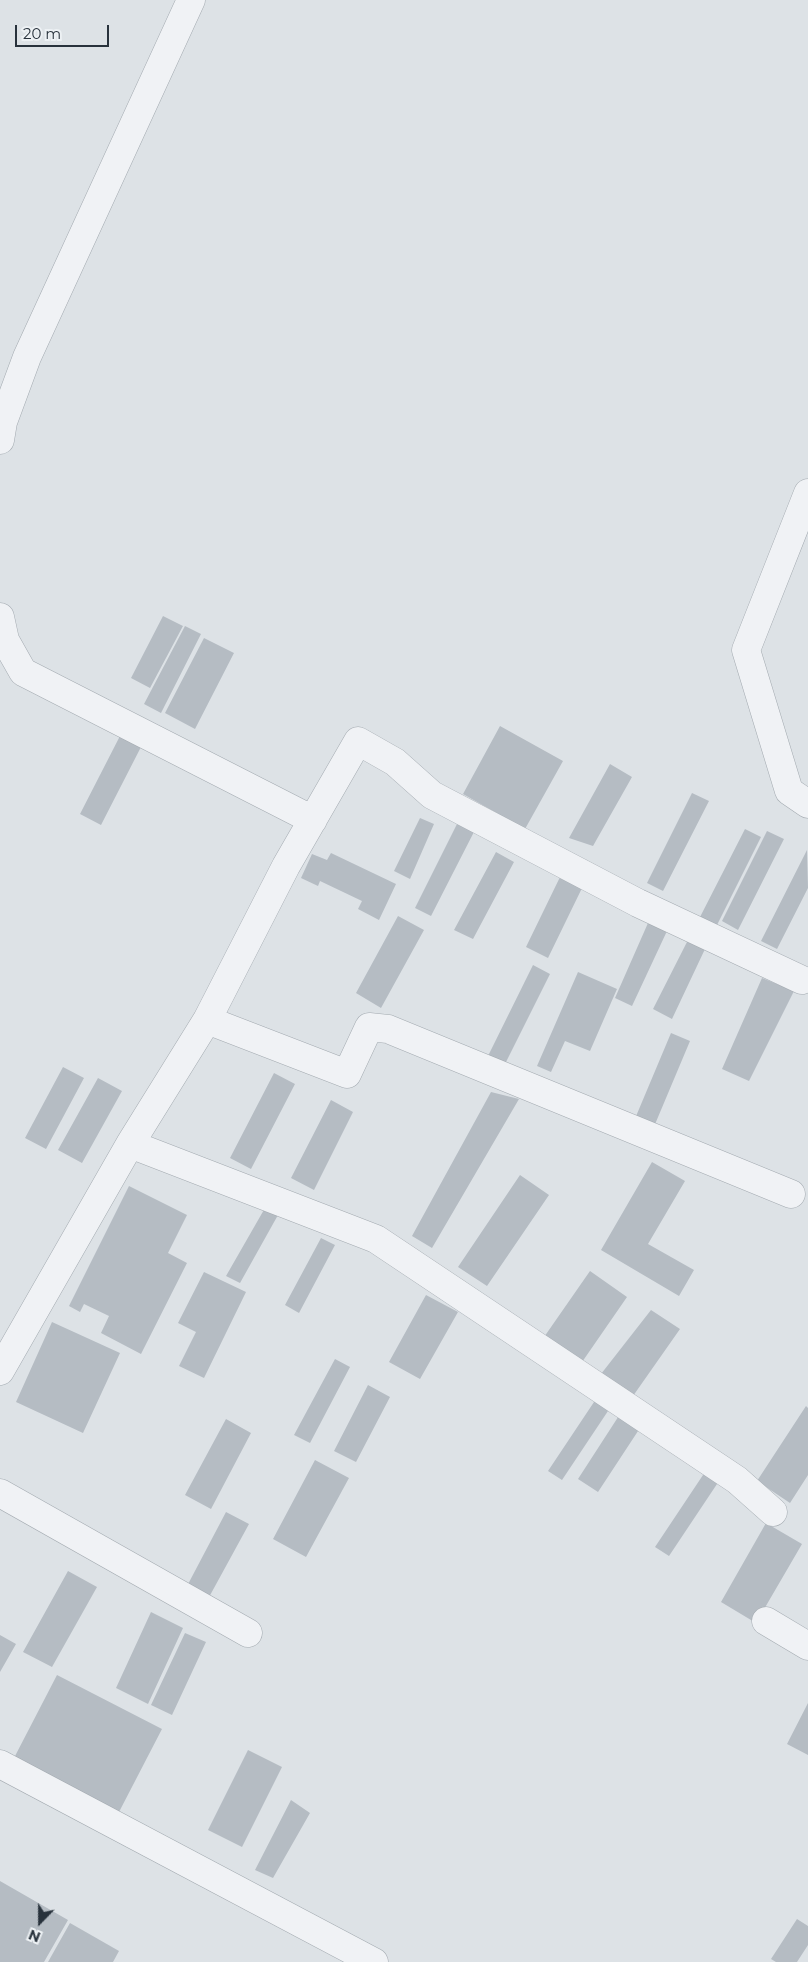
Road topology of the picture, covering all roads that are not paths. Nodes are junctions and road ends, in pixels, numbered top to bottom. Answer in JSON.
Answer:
{"nodes":[{"id":1,"x":191,"y":0,"type":"edge"},
{"id":2,"x":0,"y":440,"type":"edge"},
{"id":3,"x":808,"y":493,"type":"edge"},
{"id":4,"x":0,"y":617,"type":"edge"},
{"id":5,"x":808,"y":804,"type":"edge"},
{"id":6,"x":313,"y":820,"type":"junction"},
{"id":7,"x":802,"y":980,"type":"dead end"},
{"id":8,"x":207,"y":1020,"type":"junction"},
{"id":9,"x":130,"y":1144,"type":"junction"},
{"id":10,"x":791,"y":1194,"type":"dead end"},
{"id":11,"x":0,"y":1371,"type":"edge"},
{"id":12,"x":0,"y":1493,"type":"edge"},
{"id":13,"x":773,"y":1512,"type":"dead end"},
{"id":14,"x":766,"y":1621,"type":"dead end"},
{"id":15,"x":248,"y":1633,"type":"dead end"},
{"id":16,"x":808,"y":1646,"type":"edge"},
{"id":17,"x":0,"y":1764,"type":"edge"},
{"id":18,"x":374,"y":1962,"type":"edge"}],
"edges":[{"from":1,"to":2,"type":"street"},
{"from":3,"to":5,"type":"street"},
{"from":4,"to":6,"type":"street"},
{"from":6,"to":7,"type":"street"},
{"from":6,"to":8,"type":"street"},
{"from":8,"to":9,"type":"street"},
{"from":8,"to":10,"type":"street"},
{"from":9,"to":11,"type":"street"},
{"from":9,"to":13,"type":"street"},
{"from":12,"to":15,"type":"street"},
{"from":14,"to":16,"type":"street"},
{"from":17,"to":18,"type":"street"}]}
